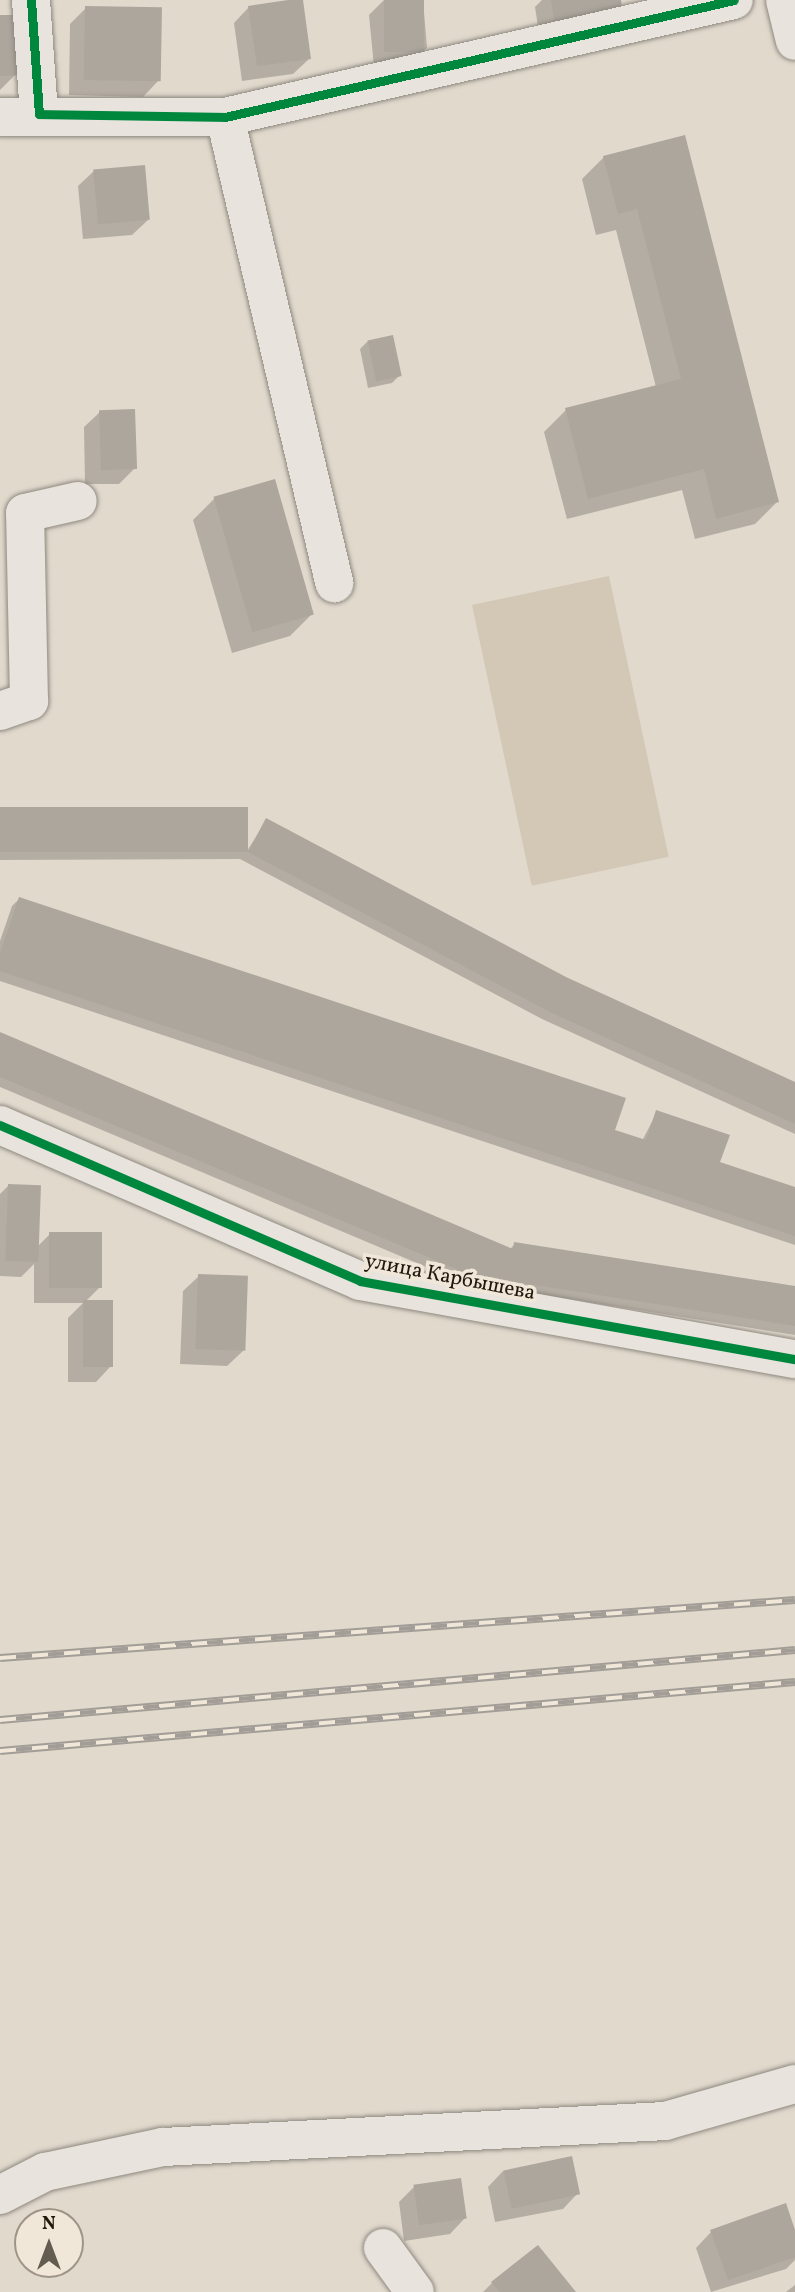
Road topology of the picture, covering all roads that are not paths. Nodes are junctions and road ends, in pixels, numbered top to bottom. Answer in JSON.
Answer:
{"nodes":[{"id":1,"x":31,"y":0,"type":"edge"},
{"id":2,"x":734,"y":0,"type":"edge"},
{"id":3,"x":785,"y":0,"type":"edge"},
{"id":4,"x":795,"y":41,"type":"edge"},
{"id":5,"x":39,"y":114,"type":"junction"},
{"id":6,"x":0,"y":117,"type":"edge"},
{"id":7,"x":225,"y":117,"type":"junction"},
{"id":8,"x":78,"y":501,"type":"dead end"},
{"id":9,"x":334,"y":583,"type":"dead end"},
{"id":10,"x":0,"y":711,"type":"edge"},
{"id":11,"x":0,"y":1125,"type":"edge"},
{"id":12,"x":795,"y":1359,"type":"edge"},
{"id":13,"x":795,"y":2084,"type":"edge"},
{"id":14,"x":0,"y":2195,"type":"edge"},
{"id":15,"x":383,"y":2248,"type":"dead end"},
{"id":16,"x":415,"y":2292,"type":"edge"}],
"edges":[{"from":1,"to":5,"type":"street"},
{"from":2,"to":7,"type":"street"},
{"from":3,"to":4,"type":"street"},
{"from":5,"to":6,"type":"street"},
{"from":5,"to":7,"type":"street"},
{"from":7,"to":9,"type":"street"},
{"from":8,"to":10,"type":"street"},
{"from":11,"to":12,"type":"street","name":"улица Карбышева"},
{"from":13,"to":14,"type":"street"},
{"from":15,"to":16,"type":"street"}]}
